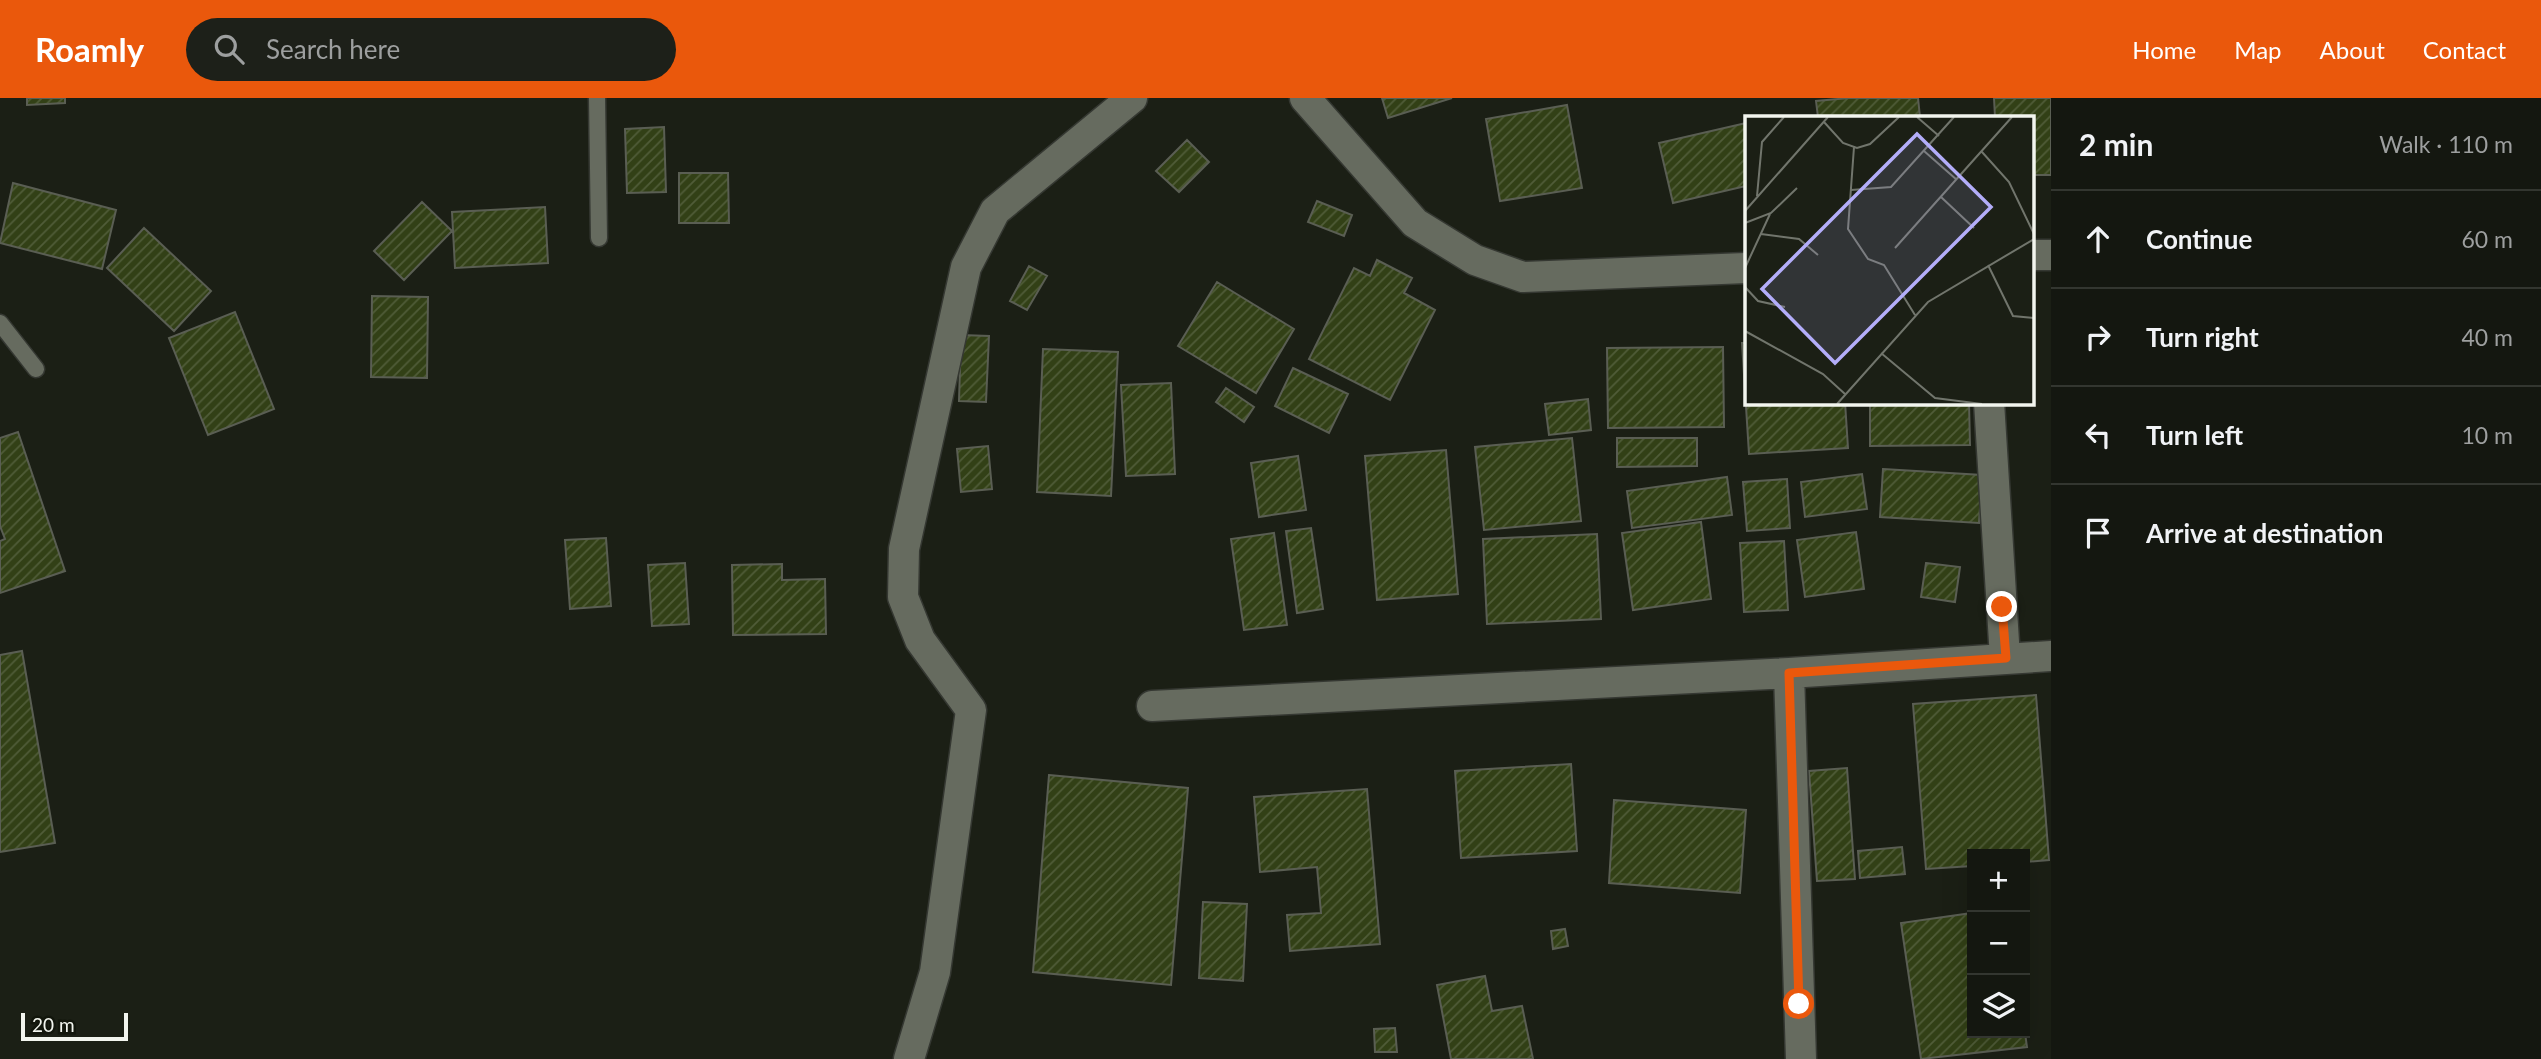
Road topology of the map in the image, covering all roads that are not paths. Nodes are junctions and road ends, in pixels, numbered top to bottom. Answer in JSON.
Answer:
{"nodes":[{"id":1,"x":597,"y":98,"type":"edge"},
{"id":2,"x":1132,"y":98,"type":"edge"},
{"id":3,"x":1305,"y":98,"type":"edge"},
{"id":4,"x":599,"y":238,"type":"dead end"},
{"id":5,"x":1745,"y":268,"type":"edge"},
{"id":6,"x":0,"y":323,"type":"edge"},
{"id":7,"x":36,"y":369,"type":"dead end"},
{"id":8,"x":1990,"y":404,"type":"edge"},
{"id":9,"x":2051,"y":656,"type":"edge"},
{"id":10,"x":2006,"y":658,"type":"junction"},
{"id":11,"x":1789,"y":673,"type":"junction"},
{"id":12,"x":1152,"y":706,"type":"dead end"},
{"id":13,"x":909,"y":1059,"type":"edge"},
{"id":14,"x":1801,"y":1059,"type":"edge"}],
"edges":[{"from":1,"to":4,"type":"lane"},
{"from":2,"to":13,"type":"street"},
{"from":3,"to":5,"type":"street"},
{"from":6,"to":7,"type":"lane"},
{"from":8,"to":10,"type":"street"},
{"from":9,"to":10,"type":"street"},
{"from":10,"to":11,"type":"street"},
{"from":11,"to":12,"type":"street"},
{"from":11,"to":14,"type":"street"}]}
